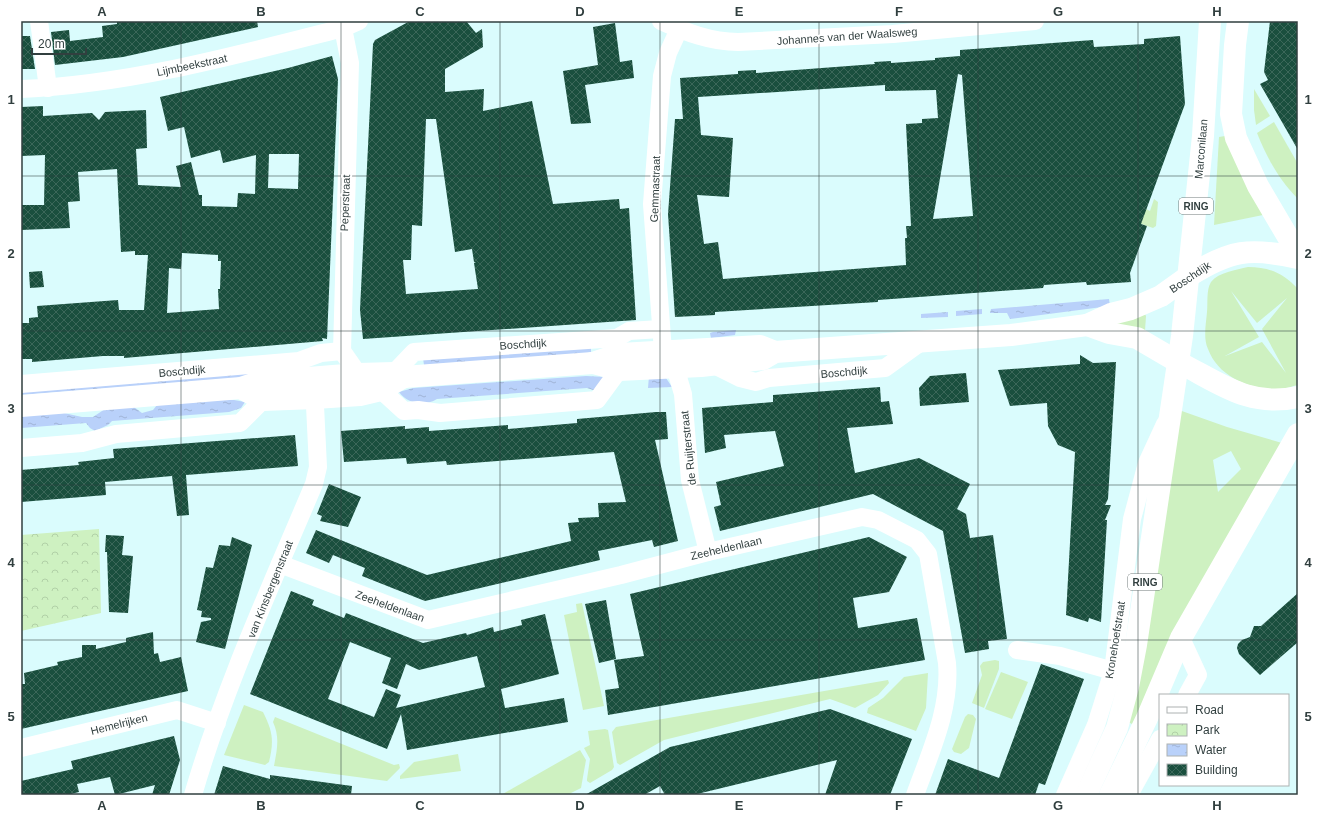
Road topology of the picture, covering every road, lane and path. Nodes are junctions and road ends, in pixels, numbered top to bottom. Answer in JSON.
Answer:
{"nodes":[{"id":1,"x":39,"y":21,"type":"edge"},
{"id":2,"x":661,"y":21,"type":"edge"},
{"id":3,"x":1036,"y":21,"type":"edge"},
{"id":4,"x":1210,"y":21,"type":"edge"},
{"id":5,"x":1238,"y":21,"type":"edge"},
{"id":6,"x":351,"y":25,"type":"edge"},
{"id":7,"x":893,"y":27,"type":"edge"},
{"id":8,"x":679,"y":29,"type":"junction"},
{"id":9,"x":48,"y":88,"type":"junction"},
{"id":10,"x":21,"y":89,"type":"edge"},
{"id":11,"x":1298,"y":254,"type":"edge"},
{"id":12,"x":1298,"y":258,"type":"edge"},
{"id":13,"x":1188,"y":276,"type":"junction"},
{"id":14,"x":1087,"y":324,"type":"junction"},
{"id":15,"x":660,"y":329,"type":"junction"},
{"id":16,"x":921,"y":342,"type":"junction"},
{"id":17,"x":342,"y":351,"type":"junction"},
{"id":18,"x":775,"y":352,"type":"junction"},
{"id":19,"x":669,"y":359,"type":"junction"},
{"id":20,"x":1178,"y":362,"type":"junction"},
{"id":21,"x":593,"y":363,"type":"junction"},
{"id":22,"x":714,"y":365,"type":"junction"},
{"id":23,"x":619,"y":370,"type":"junction"},
{"id":24,"x":358,"y":374,"type":"junction"},
{"id":25,"x":399,"y":375,"type":"junction"},
{"id":26,"x":21,"y":384,"type":"edge"},
{"id":27,"x":241,"y":388,"type":"junction"},
{"id":28,"x":314,"y":388,"type":"junction"},
{"id":29,"x":381,"y":390,"type":"junction"},
{"id":30,"x":1298,"y":397,"type":"edge"},
{"id":31,"x":263,"y":400,"type":"junction"},
{"id":32,"x":21,"y":406,"type":"edge"},
{"id":33,"x":1170,"y":413,"type":"junction"},
{"id":34,"x":1298,"y":434,"type":"edge"},
{"id":35,"x":21,"y":448,"type":"edge"},
{"id":36,"x":708,"y":552,"type":"junction"},
{"id":37,"x":280,"y":564,"type":"junction"},
{"id":38,"x":1181,"y":638,"type":"junction"},
{"id":39,"x":1017,"y":650,"type":"dead end"},
{"id":40,"x":1113,"y":671,"type":"junction"},
{"id":41,"x":1188,"y":694,"type":"edge"},
{"id":42,"x":217,"y":723,"type":"junction"},
{"id":43,"x":1159,"y":741,"type":"edge"},
{"id":44,"x":21,"y":748,"type":"edge"},
{"id":45,"x":194,"y":795,"type":"edge"},
{"id":46,"x":914,"y":795,"type":"edge"},
{"id":47,"x":1065,"y":795,"type":"edge"},
{"id":48,"x":1086,"y":795,"type":"edge"},
{"id":49,"x":1110,"y":795,"type":"edge"},
{"id":50,"x":1129,"y":795,"type":"edge"}],
"edges":[{"from":1,"to":9,"type":"street"},
{"from":2,"to":8,"type":"street","name":"Johannes van der Waalsweg"},
{"from":3,"to":7,"type":"street","name":"Johannes van der Waalsweg"},
{"from":4,"to":13,"type":"main road","name":"Marconilaan","number":"RING"},
{"from":5,"to":11,"type":"main road"},
{"from":6,"to":9,"type":"street","name":"Lijmbeekstraat"},
{"from":6,"to":17,"type":"street","name":"Peperstraat"},
{"from":7,"to":8,"type":"street","name":"Johannes van der Waalsweg"},
{"from":8,"to":15,"type":"street","name":"Gemmastraat"},
{"from":9,"to":10,"type":"street","name":"Lijmbeekstraat"},
{"from":12,"to":13,"type":"main road","name":"Boschdijk"},
{"from":13,"to":14,"type":"main road","name":"Boschdijk"},
{"from":13,"to":20,"type":"main road","number":"RING"},
{"from":14,"to":16,"type":"main road","name":"Boschdijk"},
{"from":14,"to":20,"type":"main road"},
{"from":15,"to":19,"type":"street","name":"Gemmastraat"},
{"from":15,"to":25,"type":"street","name":"Boschdijk"},
{"from":16,"to":18,"type":"main road","name":"Boschdijk"},
{"from":16,"to":22,"type":"street","name":"Boschdijk"},
{"from":17,"to":24,"type":"street"},
{"from":17,"to":26,"type":"street","name":"Boschdijk"},
{"from":18,"to":19,"type":"main road","name":"Boschdijk"},
{"from":18,"to":22,"type":"main road","name":"Boschdijk"},
{"from":19,"to":21,"type":"main road","name":"Boschdijk"},
{"from":19,"to":22,"type":"main road","name":"Boschdijk"},
{"from":19,"to":23,"type":"main road","name":"Boschdijk"},
{"from":19,"to":36,"type":"street","name":"de Ruijterstraat"},
{"from":20,"to":30,"type":"main road"},
{"from":20,"to":33,"type":"main road","name":"Kronehoefstraat","number":"RING"},
{"from":21,"to":23,"type":"main road","name":"Boschdijk"},
{"from":21,"to":25,"type":"main road","name":"Boschdijk"},
{"from":23,"to":29,"type":"street"},
{"from":24,"to":25,"type":"main road","name":"Boschdijk"},
{"from":24,"to":28,"type":"main road","name":"Boschdijk"},
{"from":25,"to":29,"type":"main road","name":"Boschdijk"},
{"from":27,"to":28,"type":"main road","name":"Boschdijk"},
{"from":27,"to":31,"type":"main road"},
{"from":27,"to":32,"type":"main road","name":"Boschdijk"},
{"from":28,"to":29,"type":"main road","name":"Boschdijk"},
{"from":28,"to":31,"type":"main road","name":"Boschdijk"},
{"from":28,"to":37,"type":"street","name":"van Kinsbergenstraat"},
{"from":31,"to":35,"type":"street"},
{"from":33,"to":40,"type":"street","name":"Kronehoefstraat"},
{"from":33,"to":48,"type":"main road","name":"Kronehoefstraat","number":"RING"},
{"from":34,"to":38,"type":"main road"},
{"from":36,"to":37,"type":"street","name":"Zeeheldenlaan"},
{"from":36,"to":46,"type":"street","name":"Zeeheldenlaan"},
{"from":37,"to":42,"type":"street","name":"van Kinsbergenstraat"},
{"from":38,"to":41,"type":"street"},
{"from":38,"to":49,"type":"main road"},
{"from":39,"to":40,"type":"street"},
{"from":40,"to":47,"type":"street","name":"Kronehoefstraat"},
{"from":42,"to":44,"type":"street","name":"Hemelrijken"},
{"from":42,"to":45,"type":"street","name":"van Kinsbergenstraat"},
{"from":43,"to":50,"type":"street"}]}
